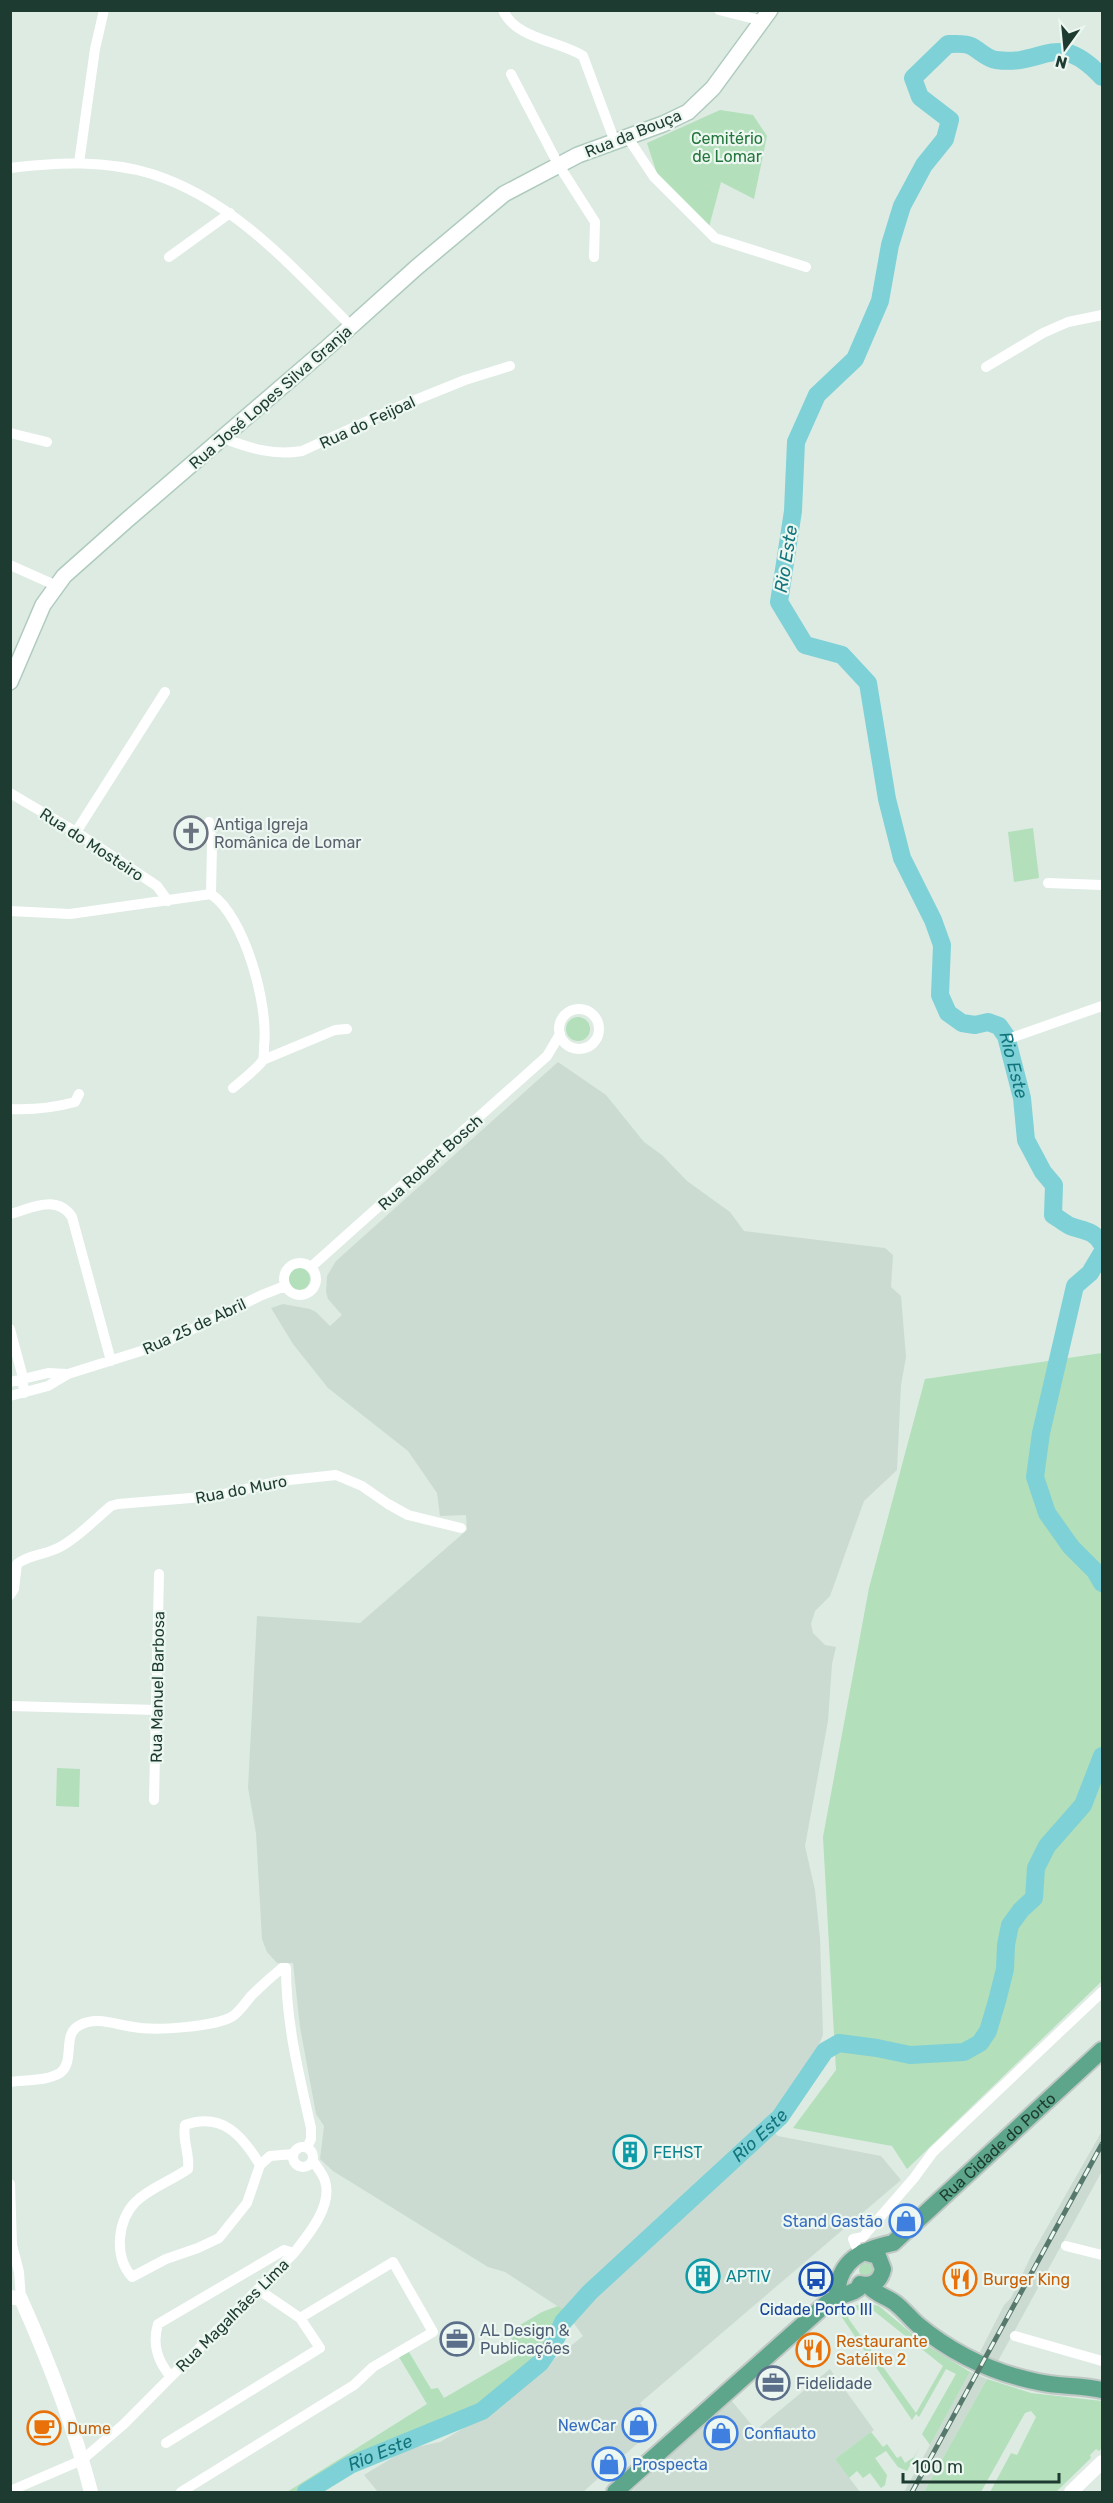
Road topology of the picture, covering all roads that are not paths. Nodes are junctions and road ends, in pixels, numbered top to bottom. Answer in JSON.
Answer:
{"nodes":[{"id":1,"x":104,"y":10,"type":"edge"},
{"id":2,"x":503,"y":10,"type":"edge"},
{"id":3,"x":719,"y":10,"type":"edge"},
{"id":4,"x":767,"y":16,"type":"edge"},
{"id":5,"x":511,"y":74,"type":"dead end"},
{"id":6,"x":622,"y":140,"type":"junction"},
{"id":7,"x":79,"y":163,"type":"junction"},
{"id":8,"x":558,"y":165,"type":"junction"},
{"id":9,"x":10,"y":168,"type":"edge"},
{"id":10,"x":230,"y":213,"type":"junction"},
{"id":11,"x":169,"y":257,"type":"dead end"},
{"id":12,"x":594,"y":257,"type":"dead end"},
{"id":13,"x":806,"y":267,"type":"dead end"},
{"id":14,"x":1102,"y":315,"type":"edge"},
{"id":15,"x":351,"y":326,"type":"junction"},
{"id":16,"x":510,"y":366,"type":"dead end"},
{"id":17,"x":986,"y":367,"type":"dead end"},
{"id":18,"x":10,"y":433,"type":"edge"},
{"id":19,"x":223,"y":438,"type":"junction"},
{"id":20,"x":47,"y":442,"type":"dead end"},
{"id":21,"x":10,"y":565,"type":"edge"},
{"id":22,"x":57,"y":586,"type":"junction"},
{"id":23,"x":14,"y":658,"type":"edge"},
{"id":24,"x":10,"y":682,"type":"edge"},
{"id":25,"x":165,"y":692,"type":"dead end"},
{"id":26,"x":10,"y":793,"type":"edge"},
{"id":27,"x":209,"y":822,"type":"dead end"},
{"id":28,"x":75,"y":832,"type":"junction"},
{"id":29,"x":1048,"y":883,"type":"dead end"},
{"id":30,"x":1102,"y":885,"type":"edge"},
{"id":31,"x":211,"y":894,"type":"junction"},
{"id":32,"x":168,"y":901,"type":"junction"},
{"id":33,"x":10,"y":911,"type":"edge"},
{"id":34,"x":1102,"y":1006,"type":"edge"},
{"id":35,"x":347,"y":1029,"type":"dead end"},
{"id":36,"x":560,"y":1034,"type":"junction"},
{"id":37,"x":1014,"y":1037,"type":"dead end"},
{"id":38,"x":575,"y":1048,"type":"junction"},
{"id":39,"x":547,"y":1056,"type":"junction"},
{"id":40,"x":263,"y":1060,"type":"junction"},
{"id":41,"x":233,"y":1088,"type":"dead end"},
{"id":42,"x":79,"y":1094,"type":"dead end"},
{"id":43,"x":10,"y":1109,"type":"edge"},
{"id":44,"x":10,"y":1214,"type":"edge"},
{"id":45,"x":311,"y":1267,"type":"junction"},
{"id":46,"x":285,"y":1286,"type":"junction"},
{"id":47,"x":10,"y":1329,"type":"edge"},
{"id":48,"x":111,"y":1362,"type":"junction"},
{"id":49,"x":68,"y":1374,"type":"junction"},
{"id":50,"x":23,"y":1379,"type":"junction"},
{"id":51,"x":10,"y":1382,"type":"edge"},
{"id":52,"x":24,"y":1393,"type":"junction"},
{"id":53,"x":10,"y":1396,"type":"edge"},
{"id":54,"x":461,"y":1527,"type":"dead end"},
{"id":55,"x":159,"y":1574,"type":"dead end"},
{"id":56,"x":12,"y":1592,"type":"edge"},
{"id":57,"x":10,"y":1706,"type":"edge"},
{"id":58,"x":157,"y":1710,"type":"junction"},
{"id":59,"x":154,"y":1800,"type":"dead end"},
{"id":60,"x":1102,"y":1992,"type":"edge"},
{"id":61,"x":1102,"y":2050,"type":"edge"},
{"id":62,"x":10,"y":2082,"type":"edge"},
{"id":63,"x":307,"y":2148,"type":"junction"},
{"id":64,"x":294,"y":2154,"type":"junction"},
{"id":65,"x":313,"y":2161,"type":"junction"},
{"id":66,"x":260,"y":2165,"type":"junction"},
{"id":67,"x":10,"y":2184,"type":"edge"},
{"id":68,"x":893,"y":2243,"type":"junction"},
{"id":69,"x":1066,"y":2246,"type":"dead end"},
{"id":70,"x":856,"y":2252,"type":"junction"},
{"id":71,"x":294,"y":2253,"type":"junction"},
{"id":72,"x":1102,"y":2255,"type":"edge"},
{"id":73,"x":883,"y":2269,"type":"junction"},
{"id":74,"x":865,"y":2285,"type":"junction"},
{"id":75,"x":259,"y":2290,"type":"junction"},
{"id":76,"x":837,"y":2295,"type":"junction"},
{"id":77,"x":16,"y":2298,"type":"edge"},
{"id":78,"x":893,"y":2301,"type":"junction"},
{"id":79,"x":300,"y":2318,"type":"junction"},
{"id":80,"x":1015,"y":2336,"type":"dead end"},
{"id":81,"x":1102,"y":2361,"type":"edge"},
{"id":82,"x":170,"y":2376,"type":"junction"},
{"id":83,"x":1102,"y":2390,"type":"edge"},
{"id":84,"x":166,"y":2443,"type":"dead end"},
{"id":85,"x":82,"y":2460,"type":"junction"},
{"id":86,"x":1102,"y":2462,"type":"edge"},
{"id":87,"x":10,"y":2491,"type":"edge"},
{"id":88,"x":91,"y":2493,"type":"edge"},
{"id":89,"x":181,"y":2493,"type":"edge"},
{"id":90,"x":615,"y":2493,"type":"edge"},
{"id":91,"x":1071,"y":2493,"type":"edge"}],
"edges":[{"from":1,"to":7,"type":"street"},
{"from":2,"to":6,"type":"street"},
{"from":3,"to":4,"type":"street"},
{"from":4,"to":6,"type":"main road","name":"Rua da Bouça"},
{"from":5,"to":8,"type":"street"},
{"from":6,"to":8,"type":"main road","name":"Rua da Bouça"},
{"from":6,"to":13,"type":"street"},
{"from":7,"to":9,"type":"street"},
{"from":7,"to":10,"type":"street"},
{"from":8,"to":12,"type":"street"},
{"from":8,"to":15,"type":"main road","name":"Rua José Lopes Silva Granja"},
{"from":10,"to":11,"type":"street"},
{"from":10,"to":15,"type":"street"},
{"from":14,"to":17,"type":"street"},
{"from":15,"to":19,"type":"main road","name":"Rua José Lopes Silva Granja"},
{"from":16,"to":19,"type":"street","name":"Rua do Feijoal"},
{"from":18,"to":20,"type":"street"},
{"from":19,"to":22,"type":"main road","name":"Rua José Lopes Silva Granja"},
{"from":21,"to":22,"type":"street"},
{"from":22,"to":23,"type":"main road","name":"Rua José Lopes Silva Granja"},
{"from":23,"to":24,"type":"main road","name":"Rua José Lopes Silva Granja"},
{"from":25,"to":28,"type":"street"},
{"from":26,"to":28,"type":"street","name":"Rua do Mosteiro"},
{"from":27,"to":31,"type":"street"},
{"from":28,"to":32,"type":"street","name":"Rua do Mosteiro"},
{"from":29,"to":30,"type":"street"},
{"from":31,"to":32,"type":"street"},
{"from":31,"to":40,"type":"street"},
{"from":32,"to":33,"type":"street"},
{"from":34,"to":37,"type":"street"},
{"from":35,"to":40,"type":"street"},
{"from":36,"to":38,"type":"street"},
{"from":36,"to":38,"type":"street","name":"Rua Robert Bosch"},
{"from":36,"to":39,"type":"street","name":"Rua Robert Bosch"},
{"from":38,"to":39,"type":"street","name":"Rua Robert Bosch"},
{"from":39,"to":45,"type":"street","name":"Rua Robert Bosch"},
{"from":40,"to":41,"type":"street"},
{"from":42,"to":43,"type":"street"},
{"from":44,"to":48,"type":"street"},
{"from":45,"to":46,"type":"street"},
{"from":45,"to":46,"type":"street"},
{"from":46,"to":48,"type":"street","name":"Rua 25 de Abril"},
{"from":47,"to":50,"type":"street"},
{"from":48,"to":49,"type":"street","name":"Rua 25 de Abril"},
{"from":49,"to":50,"type":"street","name":"Rua 25 de Abril"},
{"from":49,"to":52,"type":"street","name":"Rua 25 de Abril"},
{"from":50,"to":51,"type":"street","name":"Rua 25 de Abril"},
{"from":50,"to":52,"type":"street"},
{"from":52,"to":53,"type":"street","name":"Rua 25 de Abril"},
{"from":54,"to":56,"type":"street","name":"Rua do Muro"},
{"from":55,"to":58,"type":"street","name":"Rua Manuel Barbosa"},
{"from":57,"to":58,"type":"street"},
{"from":58,"to":59,"type":"street","name":"Rua Manuel Barbosa"},
{"from":60,"to":70,"type":"street"},
{"from":61,"to":68,"type":"main road","name":"Rua Cidade do Porto"},
{"from":62,"to":63,"type":"street"},
{"from":63,"to":64,"type":"street"},
{"from":63,"to":65,"type":"street"},
{"from":64,"to":65,"type":"street"},
{"from":64,"to":66,"type":"street"},
{"from":65,"to":71,"type":"street","name":"Rua Magalhães Lima"},
{"from":66,"to":66,"type":"street"},
{"from":67,"to":77,"type":"street"},
{"from":68,"to":70,"type":"main road","name":"Rua Cidade do Porto"},
{"from":68,"to":73,"type":"main road","name":"Rua Cidade do Porto"},
{"from":69,"to":72,"type":"street"},
{"from":70,"to":73,"type":"main road"},
{"from":70,"to":74,"type":"main road"},
{"from":70,"to":76,"type":"main road","name":"Rua Cidade do Porto"},
{"from":71,"to":75,"type":"street","name":"Rua Magalhães Lima"},
{"from":71,"to":82,"type":"street","name":"Rua Magalhães Lima"},
{"from":73,"to":74,"type":"main road","name":"Rua Cidade do Porto"},
{"from":73,"to":78,"type":"main road"},
{"from":74,"to":76,"type":"main road","name":"Rua Cidade do Porto"},
{"from":74,"to":78,"type":"main road"},
{"from":75,"to":79,"type":"street"},
{"from":75,"to":82,"type":"street","name":"Rua Magalhães Lima"},
{"from":76,"to":90,"type":"main road","name":"Rua Cidade do Porto"},
{"from":77,"to":85,"type":"street"},
{"from":78,"to":83,"type":"main road"},
{"from":79,"to":84,"type":"street"},
{"from":79,"to":89,"type":"street"},
{"from":80,"to":81,"type":"street"},
{"from":82,"to":85,"type":"street","name":"Rua Magalhães Lima"},
{"from":85,"to":87,"type":"street","name":"Rua Magalhães Lima"},
{"from":85,"to":88,"type":"street"},
{"from":86,"to":91,"type":"street"}]}
